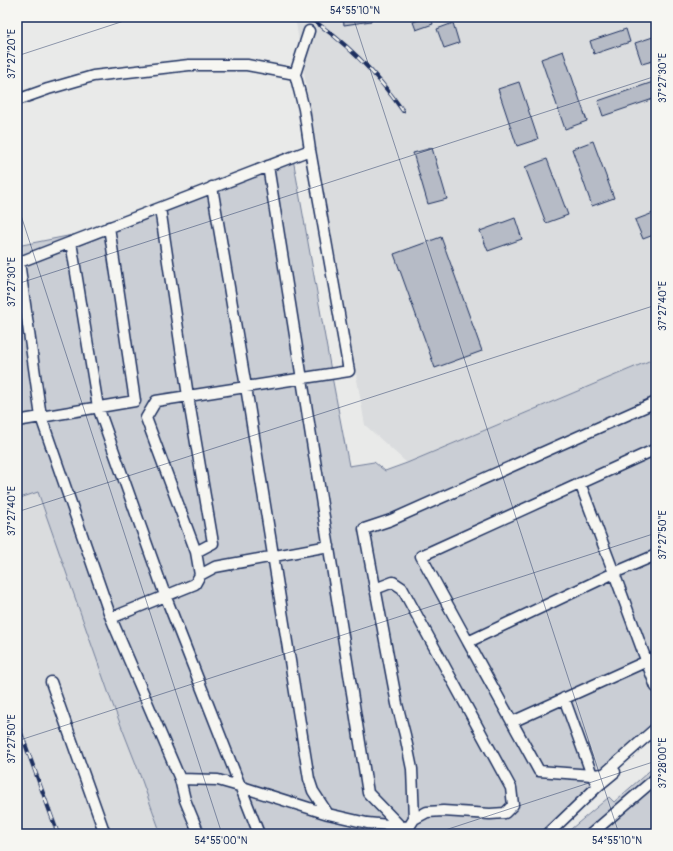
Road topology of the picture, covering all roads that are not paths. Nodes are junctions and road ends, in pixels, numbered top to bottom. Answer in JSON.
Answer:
{"nodes":[{"id":1,"x":308,"y":31,"type":"dead end"},
{"id":2,"x":295,"y":74,"type":"junction"},
{"id":3,"x":17,"y":100,"type":"edge"},
{"id":4,"x":310,"y":150,"type":"junction"},
{"id":5,"x":268,"y":166,"type":"junction"},
{"id":6,"x":212,"y":188,"type":"junction"},
{"id":7,"x":160,"y":208,"type":"junction"},
{"id":8,"x":109,"y":227,"type":"junction"},
{"id":9,"x":71,"y":242,"type":"junction"},
{"id":10,"x":18,"y":263,"type":"edge"},
{"id":11,"x":302,"y":378,"type":"junction"},
{"id":12,"x":246,"y":387,"type":"junction"},
{"id":13,"x":188,"y":396,"type":"junction"},
{"id":14,"x":656,"y":402,"type":"edge"},
{"id":15,"x":98,"y":407,"type":"junction"},
{"id":16,"x":42,"y":417,"type":"junction"},
{"id":17,"x":17,"y":421,"type":"edge"},
{"id":18,"x":656,"y":449,"type":"edge"},
{"id":19,"x":580,"y":484,"type":"junction"},
{"id":20,"x":329,"y":546,"type":"junction"},
{"id":21,"x":196,"y":552,"type":"junction"},
{"id":22,"x":656,"y":555,"type":"edge"},
{"id":23,"x":273,"y":557,"type":"junction"},
{"id":24,"x":614,"y":573,"type":"junction"},
{"id":25,"x":200,"y":575,"type":"junction"},
{"id":26,"x":375,"y":589,"type":"junction"},
{"id":27,"x":165,"y":595,"type":"junction"},
{"id":28,"x":112,"y":618,"type":"junction"},
{"id":29,"x":468,"y":642,"type":"junction"},
{"id":30,"x":656,"y":657,"type":"edge"},
{"id":31,"x":646,"y":661,"type":"junction"},
{"id":32,"x":50,"y":682,"type":"dead end"},
{"id":33,"x":656,"y":687,"type":"edge"},
{"id":34,"x":564,"y":698,"type":"junction"},
{"id":35,"x":512,"y":722,"type":"junction"},
{"id":36,"x":656,"y":728,"type":"edge"},
{"id":37,"x":656,"y":736,"type":"edge"},
{"id":38,"x":592,"y":775,"type":"junction"},
{"id":39,"x":656,"y":778,"type":"edge"},
{"id":40,"x":180,"y":779,"type":"junction"},
{"id":41,"x":239,"y":786,"type":"junction"},
{"id":42,"x":598,"y":786,"type":"junction"},
{"id":43,"x":328,"y":814,"type":"junction"},
{"id":44,"x":409,"y":827,"type":"edge"},
{"id":45,"x":105,"y":834,"type":"edge"},
{"id":46,"x":199,"y":834,"type":"edge"},
{"id":47,"x":258,"y":834,"type":"edge"},
{"id":48,"x":548,"y":834,"type":"edge"},
{"id":49,"x":591,"y":834,"type":"edge"}],
"edges":[{"from":1,"to":2,"type":"street"},
{"from":2,"to":3,"type":"street"},
{"from":2,"to":4,"type":"street"},
{"from":4,"to":5,"type":"street"},
{"from":4,"to":11,"type":"street"},
{"from":5,"to":6,"type":"street"},
{"from":5,"to":11,"type":"street"},
{"from":6,"to":7,"type":"street"},
{"from":6,"to":12,"type":"street"},
{"from":7,"to":8,"type":"street"},
{"from":7,"to":13,"type":"street"},
{"from":8,"to":9,"type":"street"},
{"from":8,"to":15,"type":"street"},
{"from":9,"to":10,"type":"street"},
{"from":9,"to":15,"type":"street"},
{"from":10,"to":16,"type":"street"},
{"from":11,"to":12,"type":"street"},
{"from":11,"to":20,"type":"street"},
{"from":12,"to":13,"type":"street"},
{"from":12,"to":23,"type":"street"},
{"from":13,"to":21,"type":"street"},
{"from":13,"to":21,"type":"street"},
{"from":14,"to":26,"type":"street"},
{"from":15,"to":16,"type":"street"},
{"from":15,"to":27,"type":"street"},
{"from":16,"to":17,"type":"street"},
{"from":16,"to":28,"type":"street"},
{"from":18,"to":19,"type":"street"},
{"from":19,"to":24,"type":"street"},
{"from":19,"to":29,"type":"street"},
{"from":20,"to":23,"type":"street"},
{"from":20,"to":44,"type":"street"},
{"from":21,"to":25,"type":"street"},
{"from":22,"to":24,"type":"street"},
{"from":23,"to":25,"type":"street"},
{"from":23,"to":43,"type":"street"},
{"from":24,"to":29,"type":"street"},
{"from":24,"to":31,"type":"street"},
{"from":25,"to":27,"type":"street"},
{"from":26,"to":44,"type":"street"},
{"from":26,"to":44,"type":"street"},
{"from":27,"to":28,"type":"street"},
{"from":27,"to":41,"type":"street"},
{"from":28,"to":40,"type":"street"},
{"from":29,"to":35,"type":"street"},
{"from":30,"to":31,"type":"street"},
{"from":31,"to":33,"type":"street"},
{"from":31,"to":34,"type":"street"},
{"from":32,"to":45,"type":"street"},
{"from":34,"to":35,"type":"street"},
{"from":34,"to":38,"type":"street"},
{"from":35,"to":38,"type":"street"},
{"from":36,"to":38,"type":"street"},
{"from":37,"to":42,"type":"street"},
{"from":38,"to":42,"type":"street"},
{"from":39,"to":49,"type":"street"},
{"from":40,"to":41,"type":"street"},
{"from":40,"to":46,"type":"street"},
{"from":41,"to":43,"type":"street"},
{"from":41,"to":47,"type":"street"},
{"from":42,"to":48,"type":"street"},
{"from":43,"to":44,"type":"street"}]}
